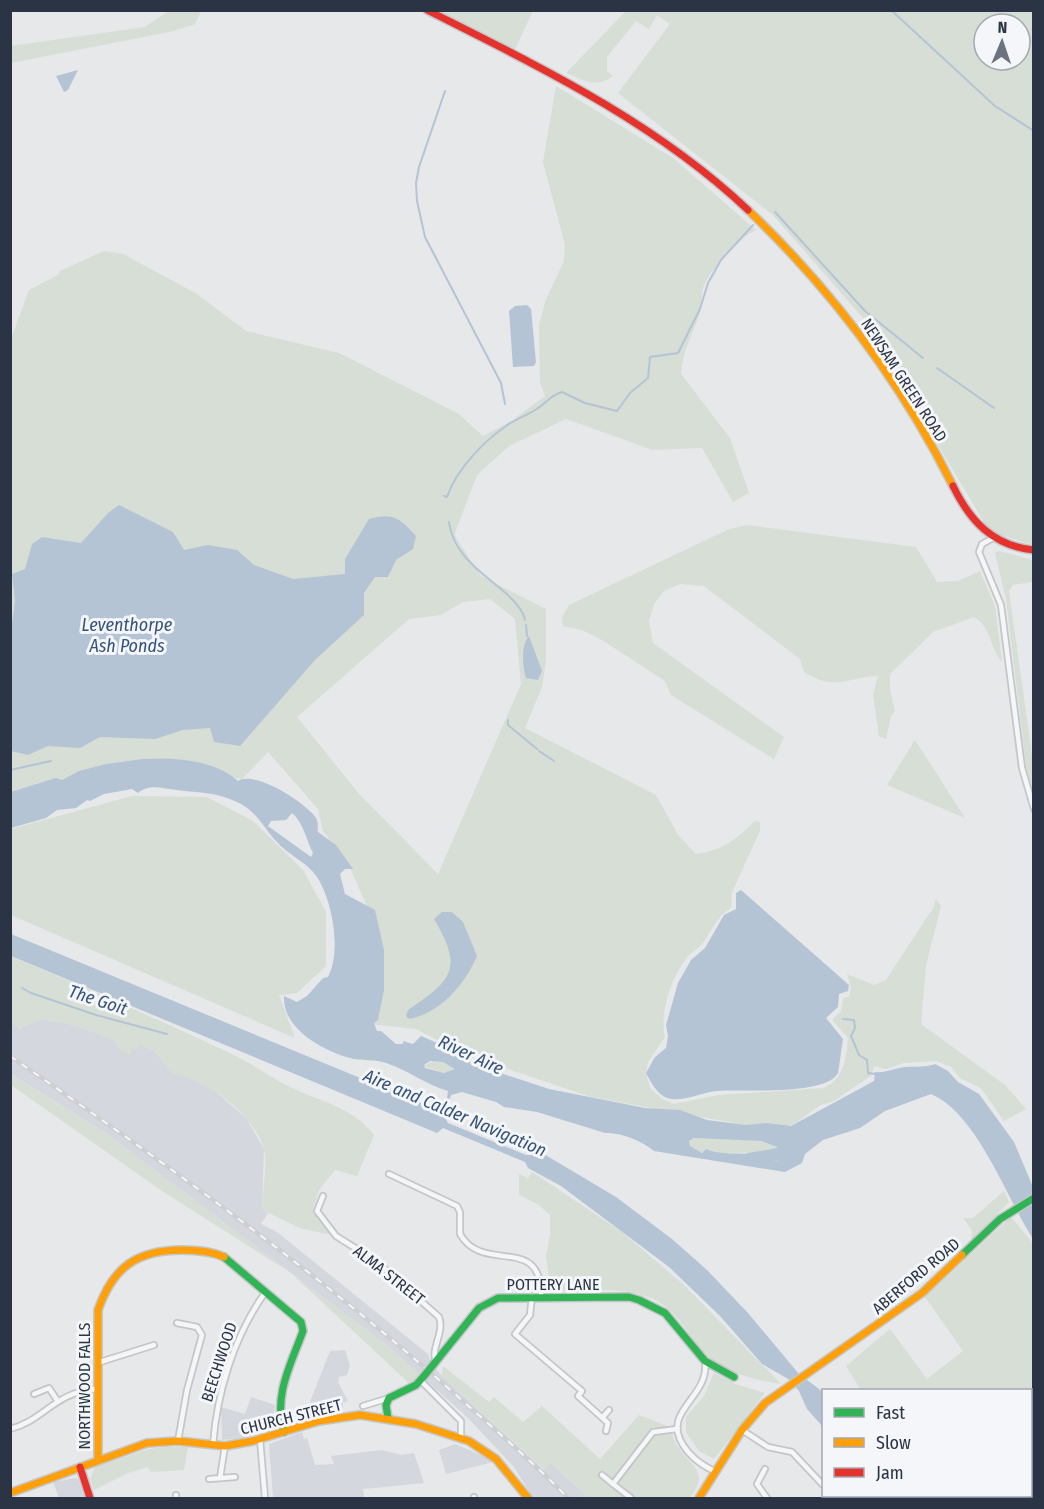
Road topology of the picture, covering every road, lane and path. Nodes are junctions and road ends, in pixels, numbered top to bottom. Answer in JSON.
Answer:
{"nodes":[{"id":1,"x":427,"y":10,"type":"edge"},
{"id":2,"x":993,"y":538,"type":"junction"},
{"id":3,"x":1034,"y":550,"type":"edge"},
{"id":4,"x":1034,"y":809,"type":"edge"},
{"id":5,"x":389,"y":1174,"type":"dead end"},
{"id":6,"x":322,"y":1196,"type":"dead end"},
{"id":7,"x":1034,"y":1198,"type":"edge"},
{"id":8,"x":264,"y":1294,"type":"junction"},
{"id":9,"x":532,"y":1296,"type":"junction"},
{"id":10,"x":541,"y":1296,"type":"junction"},
{"id":11,"x":177,"y":1323,"type":"dead end"},
{"id":12,"x":154,"y":1345,"type":"dead end"},
{"id":13,"x":705,"y":1361,"type":"junction"},
{"id":14,"x":97,"y":1363,"type":"junction"},
{"id":15,"x":435,"y":1363,"type":"junction"},
{"id":16,"x":734,"y":1377,"type":"dead end"},
{"id":17,"x":420,"y":1381,"type":"junction"},
{"id":18,"x":97,"y":1389,"type":"junction"},
{"id":19,"x":34,"y":1394,"type":"dead end"},
{"id":20,"x":389,"y":1398,"type":"junction"},
{"id":21,"x":57,"y":1400,"type":"junction"},
{"id":22,"x":363,"y":1406,"type":"dead end"},
{"id":23,"x":609,"y":1410,"type":"dead end"},
{"id":24,"x":603,"y":1417,"type":"junction"},
{"id":25,"x":388,"y":1418,"type":"junction"},
{"id":26,"x":10,"y":1429,"type":"edge"},
{"id":27,"x":677,"y":1429,"type":"junction"},
{"id":28,"x":742,"y":1430,"type":"junction"},
{"id":29,"x":606,"y":1431,"type":"dead end"},
{"id":30,"x":284,"y":1432,"type":"junction"},
{"id":31,"x":260,"y":1439,"type":"junction"},
{"id":32,"x":460,"y":1439,"type":"junction"},
{"id":33,"x":178,"y":1441,"type":"junction"},
{"id":34,"x":213,"y":1444,"type":"junction"},
{"id":35,"x":225,"y":1446,"type":"junction"},
{"id":36,"x":98,"y":1460,"type":"junction"},
{"id":37,"x":80,"y":1467,"type":"junction"},
{"id":38,"x":765,"y":1468,"type":"dead end"},
{"id":39,"x":716,"y":1472,"type":"junction"},
{"id":40,"x":602,"y":1475,"type":"dead end"},
{"id":41,"x":235,"y":1477,"type":"dead end"},
{"id":42,"x":220,"y":1478,"type":"junction"},
{"id":43,"x":209,"y":1479,"type":"dead end"},
{"id":44,"x":613,"y":1484,"type":"junction"},
{"id":45,"x":822,"y":1484,"type":"edge"},
{"id":46,"x":10,"y":1493,"type":"edge"},
{"id":47,"x":90,"y":1498,"type":"edge"},
{"id":48,"x":265,"y":1498,"type":"edge"},
{"id":49,"x":528,"y":1498,"type":"edge"},
{"id":50,"x":631,"y":1498,"type":"edge"},
{"id":51,"x":699,"y":1498,"type":"edge"},
{"id":52,"x":767,"y":1498,"type":"edge"}],
"edges":[{"from":1,"to":2,"type":"street","name":"NEWSAM GREEN ROAD"},
{"from":2,"to":3,"type":"street"},
{"from":2,"to":4,"type":"street"},
{"from":5,"to":10,"type":"street"},
{"from":6,"to":15,"type":"street","name":"ALMA STREET"},
{"from":7,"to":28,"type":"street","name":"ABERFORD ROAD"},
{"from":8,"to":14,"type":"street","name":"NORTHWOOD FALLS"},
{"from":8,"to":30,"type":"street"},
{"from":8,"to":34,"type":"street","name":"BEECHWOOD"},
{"from":9,"to":10,"type":"street","name":"POTTERY LANE"},
{"from":9,"to":15,"type":"street","name":"POTTERY LANE"},
{"from":9,"to":24,"type":"street"},
{"from":10,"to":13,"type":"street","name":"POTTERY LANE"},
{"from":11,"to":33,"type":"street"},
{"from":12,"to":14,"type":"street"},
{"from":13,"to":16,"type":"street","name":"POTTERY LANE"},
{"from":13,"to":27,"type":"street"},
{"from":14,"to":18,"type":"street","name":"NORTHWOOD FALLS"},
{"from":15,"to":17,"type":"street","name":"POTTERY LANE","bridge":true},
{"from":17,"to":20,"type":"street","name":"CHURCH STREET"},
{"from":17,"to":32,"type":"street"},
{"from":18,"to":21,"type":"street"},
{"from":18,"to":36,"type":"street","name":"NORTHWOOD FALLS"},
{"from":19,"to":21,"type":"street"},
{"from":20,"to":22,"type":"street","name":"CHURCH STREET"},
{"from":20,"to":25,"type":"street"},
{"from":21,"to":26,"type":"street"},
{"from":23,"to":24,"type":"street"},
{"from":24,"to":29,"type":"street"},
{"from":25,"to":30,"type":"street","name":"CHURCH STREET"},
{"from":25,"to":32,"type":"street","name":"CHURCH STREET"},
{"from":27,"to":39,"type":"street"},
{"from":27,"to":44,"type":"street"},
{"from":28,"to":39,"type":"street"},
{"from":28,"to":45,"type":"street"},
{"from":30,"to":31,"type":"street","name":"CHURCH STREET"},
{"from":31,"to":35,"type":"street","name":"CHURCH STREET"},
{"from":31,"to":48,"type":"street"},
{"from":32,"to":49,"type":"street","name":"CHURCH STREET"},
{"from":33,"to":34,"type":"street","name":"CHURCH STREET"},
{"from":33,"to":36,"type":"street","name":"CHURCH STREET"},
{"from":34,"to":35,"type":"street","name":"CHURCH STREET"},
{"from":35,"to":42,"type":"street"},
{"from":36,"to":37,"type":"street","name":"CHURCH STREET"},
{"from":37,"to":46,"type":"street","name":"CHURCH STREET"},
{"from":37,"to":47,"type":"street"},
{"from":38,"to":52,"type":"street"},
{"from":39,"to":51,"type":"street"},
{"from":40,"to":44,"type":"street"},
{"from":41,"to":42,"type":"street"},
{"from":42,"to":43,"type":"street"},
{"from":44,"to":50,"type":"street"}]}
